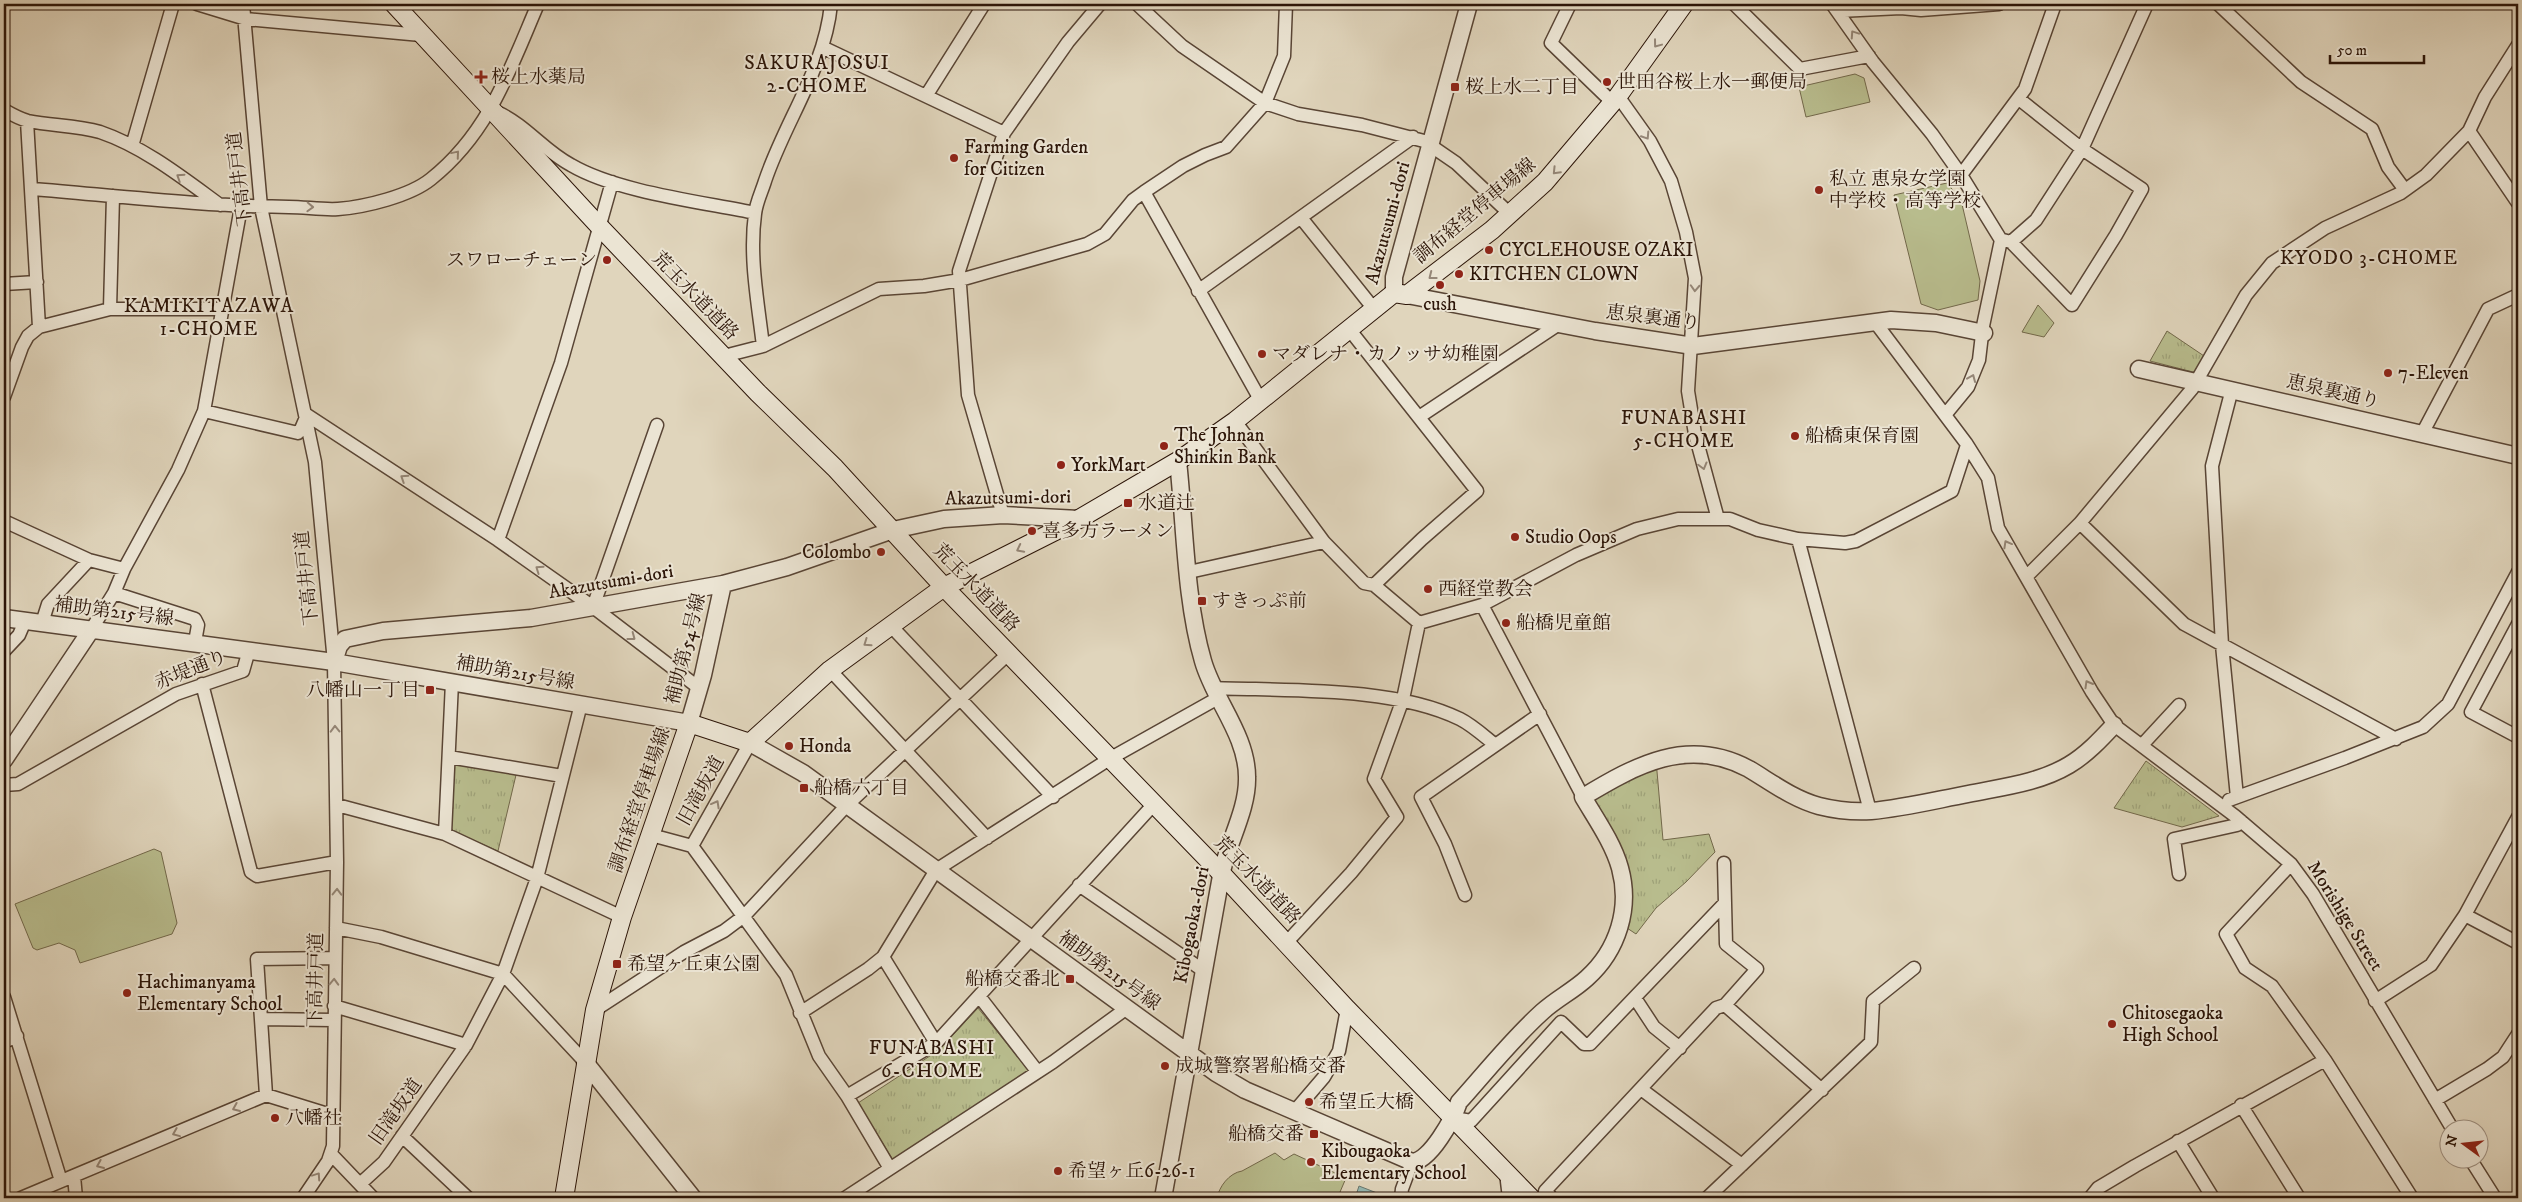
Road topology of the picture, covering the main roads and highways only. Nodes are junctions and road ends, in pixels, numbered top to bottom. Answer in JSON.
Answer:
{"nodes":[{"id":1,"x":394,"y":4,"type":"edge"},
{"id":2,"x":1684,"y":4,"type":"edge"},
{"id":3,"x":1400,"y":294,"type":"joint"},
{"id":4,"x":944,"y":587,"type":"junction"},
{"id":5,"x":1541,"y":1196,"type":"edge"},
{"id":6,"x":564,"y":1198,"type":"edge"}],
"edges":[{"from":1,"to":4,"type":"main road","name":"荒玉水道道路"},
{"from":2,"to":3,"type":"main road","name":"調布経堂停車場線","one_way":true},
{"from":3,"to":4,"type":"main road","name":"Akazutsumi-dori","one_way":true},
{"from":4,"to":5,"type":"main road","name":"荒玉水道道路"},
{"from":4,"to":6,"type":"main road","name":"調布経堂停車場線","one_way":true}]}
